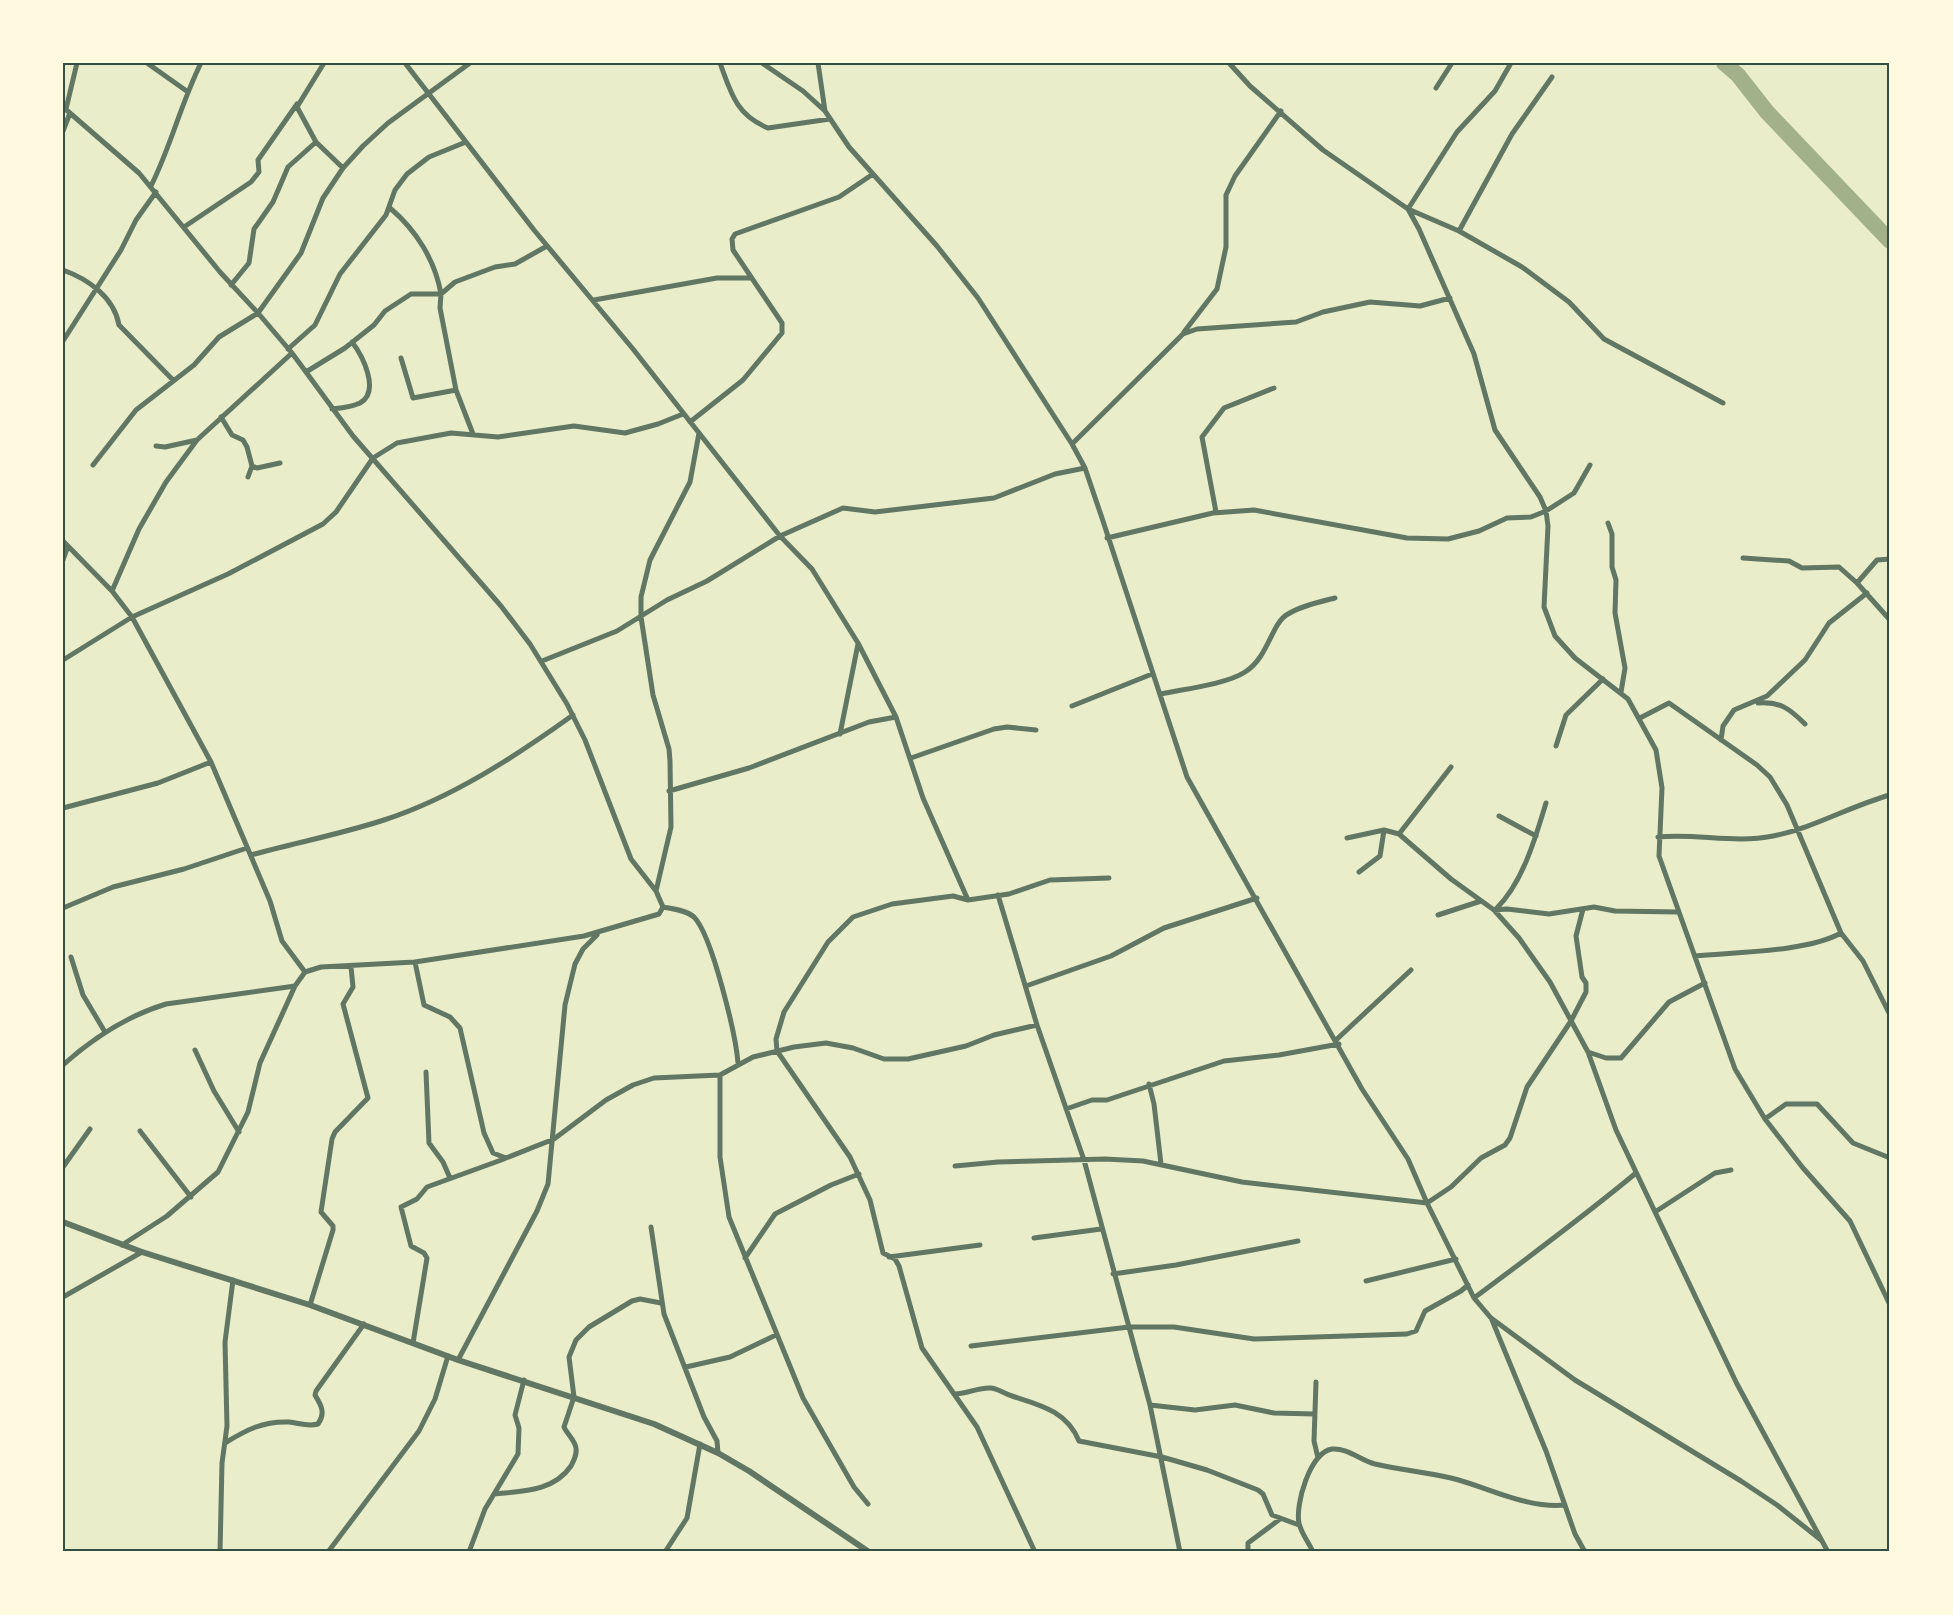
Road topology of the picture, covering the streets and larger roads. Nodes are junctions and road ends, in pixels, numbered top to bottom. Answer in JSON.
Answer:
{"nodes":[{"id":1,"x":77,"y":63,"type":"edge"},
{"id":2,"x":147,"y":63,"type":"edge"},
{"id":3,"x":201,"y":63,"type":"edge"},
{"id":4,"x":324,"y":63,"type":"edge"},
{"id":5,"x":405,"y":63,"type":"edge"},
{"id":6,"x":470,"y":63,"type":"edge"},
{"id":7,"x":720,"y":63,"type":"edge"},
{"id":8,"x":762,"y":63,"type":"edge"},
{"id":9,"x":818,"y":63,"type":"edge"},
{"id":10,"x":1229,"y":63,"type":"edge"},
{"id":11,"x":1452,"y":63,"type":"edge"},
{"id":12,"x":1511,"y":63,"type":"edge"},
{"id":13,"x":1552,"y":77,"type":"dead end"},
{"id":14,"x":1436,"y":88,"type":"dead end"},
{"id":15,"x":188,"y":92,"type":"junction"},
{"id":16,"x":429,"y":94,"type":"junction"},
{"id":17,"x":297,"y":104,"type":"junction"},
{"id":18,"x":66,"y":110,"type":"edge"},
{"id":19,"x":825,"y":111,"type":"junction"},
{"id":20,"x":1281,"y":111,"type":"junction"},
{"id":21,"x":830,"y":119,"type":"junction"},
{"id":22,"x":63,"y":131,"type":"edge"},
{"id":23,"x":316,"y":142,"type":"junction"},
{"id":24,"x":466,"y":142,"type":"junction"},
{"id":25,"x":343,"y":168,"type":"junction"},
{"id":26,"x":873,"y":174,"type":"junction"},
{"id":27,"x":151,"y":186,"type":"junction"},
{"id":28,"x":156,"y":192,"type":"junction"},
{"id":29,"x":390,"y":208,"type":"junction"},
{"id":30,"x":1408,"y":210,"type":"junction"},
{"id":31,"x":184,"y":227,"type":"junction"},
{"id":32,"x":1459,"y":231,"type":"junction"},
{"id":33,"x":547,"y":246,"type":"junction"},
{"id":34,"x":63,"y":270,"type":"edge"},
{"id":35,"x":751,"y":278,"type":"junction"},
{"id":36,"x":231,"y":285,"type":"junction"},
{"id":37,"x":97,"y":289,"type":"junction"},
{"id":38,"x":441,"y":294,"type":"junction"},
{"id":39,"x":1450,"y":298,"type":"junction"},
{"id":40,"x":594,"y":300,"type":"junction"},
{"id":41,"x":258,"y":312,"type":"junction"},
{"id":42,"x":1183,"y":334,"type":"junction"},
{"id":43,"x":63,"y":341,"type":"edge"},
{"id":44,"x":352,"y":342,"type":"junction"},
{"id":45,"x":290,"y":351,"type":"junction"},
{"id":46,"x":401,"y":358,"type":"dead end"},
{"id":47,"x":306,"y":372,"type":"junction"},
{"id":48,"x":172,"y":380,"type":"junction"},
{"id":49,"x":1274,"y":388,"type":"dead end"},
{"id":50,"x":456,"y":390,"type":"junction"},
{"id":51,"x":1723,"y":404,"type":"dead end"},
{"id":52,"x":332,"y":409,"type":"junction"},
{"id":53,"x":683,"y":414,"type":"junction"},
{"id":54,"x":221,"y":417,"type":"junction"},
{"id":55,"x":690,"y":422,"type":"junction"},
{"id":56,"x":699,"y":433,"type":"junction"},
{"id":57,"x":473,"y":434,"type":"junction"},
{"id":58,"x":197,"y":440,"type":"junction"},
{"id":59,"x":1072,"y":444,"type":"junction"},
{"id":60,"x":156,"y":446,"type":"dead end"},
{"id":61,"x":373,"y":458,"type":"junction"},
{"id":62,"x":280,"y":463,"type":"dead end"},
{"id":63,"x":93,"y":465,"type":"dead end"},
{"id":64,"x":1590,"y":465,"type":"dead end"},
{"id":65,"x":252,"y":466,"type":"junction"},
{"id":66,"x":1084,"y":468,"type":"junction"},
{"id":67,"x":248,"y":477,"type":"dead end"},
{"id":68,"x":1546,"y":511,"type":"junction"},
{"id":69,"x":1216,"y":512,"type":"junction"},
{"id":70,"x":1608,"y":523,"type":"dead end"},
{"id":71,"x":780,"y":536,"type":"junction"},
{"id":72,"x":1107,"y":538,"type":"junction"},
{"id":73,"x":63,"y":541,"type":"edge"},
{"id":74,"x":68,"y":546,"type":"junction"},
{"id":75,"x":1743,"y":558,"type":"dead end"},
{"id":76,"x":1890,"y":559,"type":"edge"},
{"id":77,"x":63,"y":560,"type":"edge"},
{"id":78,"x":1857,"y":583,"type":"junction"},
{"id":79,"x":112,"y":591,"type":"junction"},
{"id":80,"x":1867,"y":594,"type":"junction"},
{"id":81,"x":1335,"y":598,"type":"dead end"},
{"id":82,"x":132,"y":617,"type":"junction"},
{"id":83,"x":641,"y":617,"type":"junction"},
{"id":84,"x":1890,"y":620,"type":"edge"},
{"id":85,"x":858,"y":643,"type":"junction"},
{"id":86,"x":63,"y":660,"type":"edge"},
{"id":87,"x":542,"y":661,"type":"junction"},
{"id":88,"x":1152,"y":674,"type":"junction"},
{"id":89,"x":1603,"y":679,"type":"junction"},
{"id":90,"x":1621,"y":692,"type":"junction"},
{"id":91,"x":1161,"y":694,"type":"junction"},
{"id":92,"x":1756,"y":703,"type":"junction"},
{"id":93,"x":1072,"y":706,"type":"dead end"},
{"id":94,"x":573,"y":715,"type":"junction"},
{"id":95,"x":896,"y":717,"type":"junction"},
{"id":96,"x":1640,"y":718,"type":"junction"},
{"id":97,"x":1804,"y":724,"type":"dead end"},
{"id":98,"x":1036,"y":730,"type":"dead end"},
{"id":99,"x":840,"y":734,"type":"junction"},
{"id":100,"x":1721,"y":740,"type":"junction"},
{"id":101,"x":1556,"y":746,"type":"dead end"},
{"id":102,"x":911,"y":758,"type":"junction"},
{"id":103,"x":211,"y":762,"type":"junction"},
{"id":104,"x":1451,"y":767,"type":"dead end"},
{"id":105,"x":669,"y":791,"type":"junction"},
{"id":106,"x":1890,"y":795,"type":"edge"},
{"id":107,"x":1545,"y":803,"type":"dead end"},
{"id":108,"x":63,"y":808,"type":"edge"},
{"id":109,"x":1499,"y":816,"type":"dead end"},
{"id":110,"x":1798,"y":829,"type":"junction"},
{"id":111,"x":1384,"y":830,"type":"junction"},
{"id":112,"x":1399,"y":834,"type":"junction"},
{"id":113,"x":1536,"y":836,"type":"junction"},
{"id":114,"x":1658,"y":837,"type":"junction"},
{"id":115,"x":1347,"y":838,"type":"dead end"},
{"id":116,"x":247,"y":848,"type":"junction"},
{"id":117,"x":251,"y":855,"type":"junction"},
{"id":118,"x":1359,"y":872,"type":"dead end"},
{"id":119,"x":1109,"y":878,"type":"dead end"},
{"id":120,"x":656,"y":891,"type":"junction"},
{"id":121,"x":998,"y":895,"type":"junction"},
{"id":122,"x":1257,"y":898,"type":"junction"},
{"id":123,"x":968,"y":900,"type":"junction"},
{"id":124,"x":1481,"y":901,"type":"junction"},
{"id":125,"x":663,"y":907,"type":"junction"},
{"id":126,"x":63,"y":908,"type":"edge"},
{"id":127,"x":1583,"y":909,"type":"junction"},
{"id":128,"x":1494,"y":910,"type":"junction"},
{"id":129,"x":1678,"y":912,"type":"junction"},
{"id":130,"x":1437,"y":915,"type":"dead end"},
{"id":131,"x":1841,"y":933,"type":"junction"},
{"id":132,"x":598,"y":934,"type":"junction"},
{"id":133,"x":1695,"y":956,"type":"junction"},
{"id":134,"x":71,"y":957,"type":"dead end"},
{"id":135,"x":415,"y":962,"type":"junction"},
{"id":136,"x":351,"y":967,"type":"junction"},
{"id":137,"x":1411,"y":970,"type":"dead end"},
{"id":138,"x":305,"y":972,"type":"junction"},
{"id":139,"x":1705,"y":983,"type":"junction"},
{"id":140,"x":295,"y":986,"type":"junction"},
{"id":141,"x":1026,"y":986,"type":"junction"},
{"id":142,"x":1890,"y":1015,"type":"edge"},
{"id":143,"x":1571,"y":1021,"type":"junction"},
{"id":144,"x":1037,"y":1025,"type":"junction"},
{"id":145,"x":105,"y":1032,"type":"junction"},
{"id":146,"x":1337,"y":1042,"type":"junction"},
{"id":147,"x":195,"y":1050,"type":"dead end"},
{"id":148,"x":777,"y":1051,"type":"junction"},
{"id":149,"x":1588,"y":1052,"type":"junction"},
{"id":150,"x":738,"y":1063,"type":"junction"},
{"id":151,"x":63,"y":1065,"type":"edge"},
{"id":152,"x":426,"y":1072,"type":"dead end"},
{"id":153,"x":720,"y":1075,"type":"junction"},
{"id":154,"x":1149,"y":1084,"type":"junction"},
{"id":155,"x":1066,"y":1109,"type":"junction"},
{"id":156,"x":1765,"y":1119,"type":"junction"},
{"id":157,"x":90,"y":1129,"type":"dead end"},
{"id":158,"x":140,"y":1131,"type":"dead end"},
{"id":159,"x":239,"y":1131,"type":"junction"},
{"id":160,"x":554,"y":1139,"type":"junction"},
{"id":161,"x":506,"y":1158,"type":"junction"},
{"id":162,"x":1890,"y":1158,"type":"edge"},
{"id":163,"x":1084,"y":1160,"type":"junction"},
{"id":164,"x":1161,"y":1164,"type":"junction"},
{"id":165,"x":955,"y":1166,"type":"dead end"},
{"id":166,"x":63,"y":1167,"type":"edge"},
{"id":167,"x":1731,"y":1170,"type":"dead end"},
{"id":168,"x":1636,"y":1173,"type":"junction"},
{"id":169,"x":859,"y":1174,"type":"junction"},
{"id":170,"x":450,"y":1178,"type":"junction"},
{"id":171,"x":191,"y":1197,"type":"junction"},
{"id":172,"x":1427,"y":1203,"type":"junction"},
{"id":173,"x":1654,"y":1212,"type":"junction"},
{"id":174,"x":63,"y":1222,"type":"edge"},
{"id":175,"x":651,"y":1227,"type":"dead end"},
{"id":176,"x":1101,"y":1229,"type":"junction"},
{"id":177,"x":1034,"y":1238,"type":"dead end"},
{"id":178,"x":1298,"y":1241,"type":"dead end"},
{"id":179,"x":122,"y":1245,"type":"junction"},
{"id":180,"x":980,"y":1245,"type":"dead end"},
{"id":181,"x":142,"y":1252,"type":"junction"},
{"id":182,"x":887,"y":1257,"type":"junction"},
{"id":183,"x":745,"y":1258,"type":"junction"},
{"id":184,"x":1456,"y":1259,"type":"junction"},
{"id":185,"x":1113,"y":1274,"type":"junction"},
{"id":186,"x":233,"y":1280,"type":"junction"},
{"id":187,"x":1366,"y":1281,"type":"dead end"},
{"id":188,"x":1468,"y":1285,"type":"junction"},
{"id":189,"x":63,"y":1297,"type":"edge"},
{"id":190,"x":1474,"y":1298,"type":"junction"},
{"id":191,"x":661,"y":1303,"type":"junction"},
{"id":192,"x":310,"y":1305,"type":"junction"},
{"id":193,"x":1890,"y":1305,"type":"edge"},
{"id":194,"x":1491,"y":1318,"type":"junction"},
{"id":195,"x":364,"y":1324,"type":"junction"},
{"id":196,"x":1129,"y":1327,"type":"junction"},
{"id":197,"x":776,"y":1335,"type":"junction"},
{"id":198,"x":414,"y":1343,"type":"junction"},
{"id":199,"x":971,"y":1346,"type":"dead end"},
{"id":200,"x":448,"y":1356,"type":"junction"},
{"id":201,"x":459,"y":1360,"type":"junction"},
{"id":202,"x":686,"y":1367,"type":"junction"},
{"id":203,"x":524,"y":1380,"type":"junction"},
{"id":204,"x":1316,"y":1382,"type":"dead end"},
{"id":205,"x":954,"y":1394,"type":"junction"},
{"id":206,"x":574,"y":1397,"type":"junction"},
{"id":207,"x":1150,"y":1405,"type":"junction"},
{"id":208,"x":1314,"y":1414,"type":"junction"},
{"id":209,"x":1890,"y":1428,"type":"edge"},
{"id":210,"x":1890,"y":1441,"type":"edge"},
{"id":211,"x":225,"y":1443,"type":"junction"},
{"id":212,"x":700,"y":1444,"type":"junction"},
{"id":213,"x":718,"y":1453,"type":"junction"},
{"id":214,"x":1162,"y":1457,"type":"junction"},
{"id":215,"x":1318,"y":1458,"type":"junction"},
{"id":216,"x":494,"y":1494,"type":"junction"},
{"id":217,"x":868,"y":1504,"type":"dead end"},
{"id":218,"x":1565,"y":1505,"type":"junction"},
{"id":219,"x":1280,"y":1519,"type":"junction"},
{"id":220,"x":1299,"y":1525,"type":"junction"},
{"id":221,"x":1821,"y":1540,"type":"junction"},
{"id":222,"x":220,"y":1552,"type":"edge"},
{"id":223,"x":328,"y":1552,"type":"edge"},
{"id":224,"x":469,"y":1552,"type":"edge"},
{"id":225,"x":665,"y":1552,"type":"edge"},
{"id":226,"x":869,"y":1552,"type":"edge"},
{"id":227,"x":1035,"y":1552,"type":"edge"},
{"id":228,"x":1180,"y":1552,"type":"edge"},
{"id":229,"x":1248,"y":1552,"type":"edge"},
{"id":230,"x":1313,"y":1552,"type":"edge"},
{"id":231,"x":1586,"y":1552,"type":"edge"},
{"id":232,"x":1828,"y":1552,"type":"edge"}],
"edges":[{"from":1,"to":18,"type":"street"},
{"from":2,"to":15,"type":"street"},
{"from":3,"to":15,"type":"street"},
{"from":4,"to":17,"type":"street"},
{"from":5,"to":16,"type":"street"},
{"from":6,"to":16,"type":"street"},
{"from":7,"to":21,"type":"street"},
{"from":8,"to":19,"type":"street"},
{"from":9,"to":19,"type":"street"},
{"from":10,"to":20,"type":"street"},
{"from":11,"to":14,"type":"street"},
{"from":12,"to":30,"type":"street"},
{"from":13,"to":32,"type":"street"},
{"from":15,"to":27,"type":"street"},
{"from":16,"to":24,"type":"street"},
{"from":16,"to":25,"type":"street"},
{"from":17,"to":23,"type":"street"},
{"from":17,"to":31,"type":"street"},
{"from":18,"to":22,"type":"street"},
{"from":18,"to":27,"type":"street"},
{"from":19,"to":21,"type":"street"},
{"from":20,"to":30,"type":"street"},
{"from":20,"to":42,"type":"street"},
{"from":21,"to":26,"type":"street"},
{"from":23,"to":25,"type":"street"},
{"from":23,"to":36,"type":"street"},
{"from":24,"to":29,"type":"street"},
{"from":24,"to":33,"type":"street"},
{"from":25,"to":41,"type":"street"},
{"from":26,"to":35,"type":"street"},
{"from":26,"to":59,"type":"street"},
{"from":27,"to":28,"type":"street"},
{"from":28,"to":31,"type":"street"},
{"from":28,"to":37,"type":"street"},
{"from":29,"to":38,"type":"street"},
{"from":29,"to":45,"type":"street"},
{"from":30,"to":32,"type":"street"},
{"from":30,"to":39,"type":"street"},
{"from":31,"to":36,"type":"street"},
{"from":32,"to":51,"type":"street"},
{"from":33,"to":38,"type":"street"},
{"from":33,"to":40,"type":"street"},
{"from":34,"to":37,"type":"street"},
{"from":35,"to":40,"type":"street"},
{"from":35,"to":55,"type":"street"},
{"from":36,"to":41,"type":"street"},
{"from":37,"to":43,"type":"street"},
{"from":37,"to":48,"type":"street"},
{"from":38,"to":44,"type":"street"},
{"from":38,"to":50,"type":"street"},
{"from":39,"to":42,"type":"street"},
{"from":39,"to":68,"type":"street"},
{"from":40,"to":53,"type":"street"},
{"from":41,"to":45,"type":"street"},
{"from":41,"to":48,"type":"street"},
{"from":42,"to":59,"type":"street"},
{"from":44,"to":47,"type":"street"},
{"from":44,"to":52,"type":"street"},
{"from":45,"to":47,"type":"street"},
{"from":45,"to":54,"type":"street"},
{"from":46,"to":50,"type":"street"},
{"from":47,"to":52,"type":"street"},
{"from":48,"to":63,"type":"street"},
{"from":49,"to":69,"type":"street"},
{"from":50,"to":57,"type":"street"},
{"from":52,"to":61,"type":"street"},
{"from":53,"to":55,"type":"street"},
{"from":53,"to":57,"type":"street"},
{"from":54,"to":58,"type":"street"},
{"from":54,"to":65,"type":"street"},
{"from":55,"to":56,"type":"street"},
{"from":56,"to":71,"type":"street"},
{"from":56,"to":83,"type":"street"},
{"from":57,"to":61,"type":"street"},
{"from":58,"to":60,"type":"street"},
{"from":58,"to":79,"type":"street"},
{"from":59,"to":66,"type":"street"},
{"from":61,"to":82,"type":"street"},
{"from":61,"to":87,"type":"street"},
{"from":62,"to":65,"type":"street"},
{"from":64,"to":68,"type":"street"},
{"from":65,"to":67,"type":"street"},
{"from":66,"to":71,"type":"street"},
{"from":66,"to":72,"type":"street"},
{"from":68,"to":69,"type":"street"},
{"from":68,"to":89,"type":"street"},
{"from":69,"to":72,"type":"street"},
{"from":70,"to":90,"type":"street"},
{"from":71,"to":83,"type":"street"},
{"from":71,"to":85,"type":"street"},
{"from":72,"to":88,"type":"street"},
{"from":73,"to":74,"type":"street"},
{"from":74,"to":77,"type":"street"},
{"from":74,"to":79,"type":"street"},
{"from":75,"to":78,"type":"street"},
{"from":76,"to":78,"type":"street"},
{"from":78,"to":80,"type":"street"},
{"from":79,"to":82,"type":"street"},
{"from":80,"to":84,"type":"street"},
{"from":80,"to":92,"type":"street"},
{"from":81,"to":91,"type":"street"},
{"from":82,"to":86,"type":"street"},
{"from":82,"to":103,"type":"street"},
{"from":83,"to":87,"type":"street"},
{"from":83,"to":105,"type":"street"},
{"from":85,"to":95,"type":"street"},
{"from":85,"to":99,"type":"street"},
{"from":87,"to":94,"type":"street"},
{"from":88,"to":91,"type":"street"},
{"from":88,"to":93,"type":"street"},
{"from":89,"to":90,"type":"street"},
{"from":89,"to":101,"type":"street"},
{"from":90,"to":96,"type":"street"},
{"from":91,"to":122,"type":"street"},
{"from":92,"to":97,"type":"street"},
{"from":92,"to":100,"type":"street"},
{"from":94,"to":117,"type":"street"},
{"from":94,"to":120,"type":"street"},
{"from":95,"to":99,"type":"street"},
{"from":95,"to":102,"type":"street"},
{"from":96,"to":100,"type":"street"},
{"from":96,"to":114,"type":"street"},
{"from":98,"to":102,"type":"street"},
{"from":99,"to":105,"type":"street"},
{"from":100,"to":110,"type":"street"},
{"from":102,"to":123,"type":"street"},
{"from":103,"to":108,"type":"street"},
{"from":103,"to":116,"type":"street"},
{"from":104,"to":112,"type":"street"},
{"from":105,"to":120,"type":"street"},
{"from":106,"to":110,"type":"street"},
{"from":107,"to":113,"type":"street"},
{"from":109,"to":113,"type":"street"},
{"from":110,"to":114,"type":"street"},
{"from":110,"to":131,"type":"street"},
{"from":111,"to":112,"type":"street"},
{"from":111,"to":115,"type":"street"},
{"from":111,"to":118,"type":"street"},
{"from":112,"to":124,"type":"street"},
{"from":113,"to":128,"type":"street"},
{"from":114,"to":129,"type":"street"},
{"from":116,"to":117,"type":"street"},
{"from":116,"to":126,"type":"street"},
{"from":117,"to":138,"type":"street"},
{"from":119,"to":121,"type":"street"},
{"from":120,"to":125,"type":"street"},
{"from":121,"to":123,"type":"street"},
{"from":121,"to":141,"type":"street"},
{"from":122,"to":141,"type":"street"},
{"from":122,"to":146,"type":"street"},
{"from":123,"to":148,"type":"street"},
{"from":124,"to":128,"type":"street"},
{"from":124,"to":130,"type":"street"},
{"from":125,"to":132,"type":"street"},
{"from":125,"to":150,"type":"street"},
{"from":127,"to":128,"type":"street"},
{"from":127,"to":129,"type":"street"},
{"from":127,"to":143,"type":"street"},
{"from":128,"to":143,"type":"street"},
{"from":129,"to":133,"type":"street"},
{"from":131,"to":133,"type":"street"},
{"from":131,"to":142,"type":"street"},
{"from":132,"to":135,"type":"street"},
{"from":132,"to":160,"type":"street"},
{"from":133,"to":139,"type":"street"},
{"from":134,"to":145,"type":"street"},
{"from":135,"to":136,"type":"street"},
{"from":135,"to":161,"type":"street"},
{"from":136,"to":138,"type":"street"},
{"from":136,"to":192,"type":"street"},
{"from":137,"to":146,"type":"street"},
{"from":138,"to":140,"type":"street"},
{"from":139,"to":149,"type":"street"},
{"from":139,"to":156,"type":"street"},
{"from":140,"to":145,"type":"street"},
{"from":140,"to":159,"type":"street"},
{"from":141,"to":144,"type":"street"},
{"from":143,"to":149,"type":"street"},
{"from":143,"to":172,"type":"street"},
{"from":144,"to":148,"type":"street"},
{"from":144,"to":155,"type":"street"},
{"from":145,"to":151,"type":"street"},
{"from":146,"to":154,"type":"street"},
{"from":146,"to":172,"type":"street"},
{"from":147,"to":159,"type":"street"},
{"from":148,"to":150,"type":"street"},
{"from":148,"to":169,"type":"street"},
{"from":149,"to":168,"type":"street"},
{"from":150,"to":153,"type":"street"},
{"from":152,"to":170,"type":"street"},
{"from":153,"to":160,"type":"street"},
{"from":153,"to":183,"type":"street"},
{"from":154,"to":155,"type":"street"},
{"from":154,"to":164,"type":"street"},
{"from":155,"to":163,"type":"street"},
{"from":156,"to":162,"type":"street"},
{"from":156,"to":193,"type":"street"},
{"from":157,"to":166,"type":"street"},
{"from":158,"to":171,"type":"street"},
{"from":159,"to":171,"type":"street"},
{"from":160,"to":161,"type":"street"},
{"from":160,"to":201,"type":"street"},
{"from":161,"to":170,"type":"street"},
{"from":163,"to":164,"type":"street"},
{"from":163,"to":165,"type":"street"},
{"from":163,"to":176,"type":"street"},
{"from":164,"to":172,"type":"street"},
{"from":167,"to":173,"type":"street"},
{"from":168,"to":173,"type":"street"},
{"from":168,"to":190,"type":"street"},
{"from":169,"to":182,"type":"street"},
{"from":169,"to":183,"type":"street"},
{"from":170,"to":198,"type":"street"},
{"from":171,"to":179,"type":"street"},
{"from":172,"to":184,"type":"street"},
{"from":173,"to":221,"type":"street"},
{"from":174,"to":179,"type":"street"},
{"from":175,"to":191,"type":"street"},
{"from":176,"to":177,"type":"street"},
{"from":176,"to":185,"type":"street"},
{"from":178,"to":185,"type":"street"},
{"from":179,"to":181,"type":"street"},
{"from":180,"to":182,"type":"street"},
{"from":181,"to":186,"type":"street"},
{"from":181,"to":189,"type":"street"},
{"from":182,"to":205,"type":"street"},
{"from":183,"to":197,"type":"street"},
{"from":184,"to":187,"type":"street"},
{"from":184,"to":188,"type":"street"},
{"from":185,"to":196,"type":"street"},
{"from":186,"to":192,"type":"street"},
{"from":186,"to":211,"type":"street"},
{"from":188,"to":190,"type":"street"},
{"from":188,"to":196,"type":"street"},
{"from":190,"to":194,"type":"street"},
{"from":191,"to":202,"type":"street"},
{"from":191,"to":206,"type":"street"},
{"from":192,"to":195,"type":"street"},
{"from":194,"to":218,"type":"street"},
{"from":194,"to":221,"type":"street"},
{"from":195,"to":198,"type":"street"},
{"from":195,"to":211,"type":"street"},
{"from":196,"to":199,"type":"street"},
{"from":196,"to":207,"type":"street"},
{"from":197,"to":202,"type":"street"},
{"from":197,"to":217,"type":"street"},
{"from":198,"to":200,"type":"street"},
{"from":200,"to":201,"type":"street"},
{"from":200,"to":223,"type":"street"},
{"from":201,"to":203,"type":"street"},
{"from":202,"to":213,"type":"street"},
{"from":203,"to":206,"type":"street"},
{"from":203,"to":216,"type":"street"},
{"from":204,"to":208,"type":"street"},
{"from":205,"to":214,"type":"street"},
{"from":205,"to":227,"type":"street"},
{"from":206,"to":212,"type":"street"},
{"from":206,"to":216,"type":"street"},
{"from":207,"to":208,"type":"street"},
{"from":207,"to":214,"type":"street"},
{"from":208,"to":215,"type":"street"},
{"from":209,"to":210,"type":"street"},
{"from":211,"to":222,"type":"street"},
{"from":212,"to":213,"type":"street"},
{"from":212,"to":225,"type":"street"},
{"from":213,"to":226,"type":"street"},
{"from":214,"to":219,"type":"street"},
{"from":214,"to":228,"type":"street"},
{"from":215,"to":218,"type":"street"},
{"from":215,"to":220,"type":"street"},
{"from":216,"to":224,"type":"street"},
{"from":218,"to":231,"type":"street"},
{"from":219,"to":220,"type":"street"},
{"from":219,"to":229,"type":"street"},
{"from":220,"to":230,"type":"street"},
{"from":221,"to":232,"type":"street"}]}
